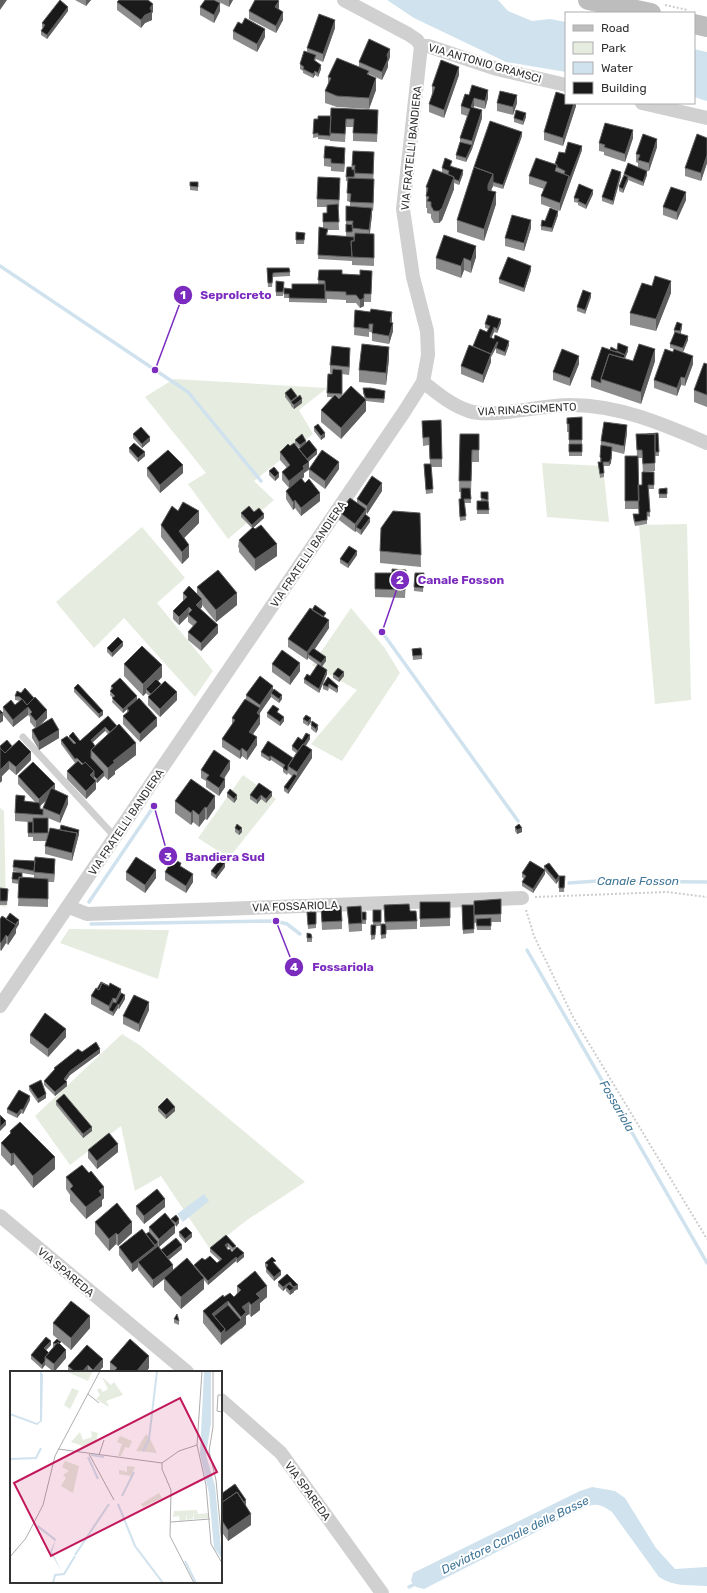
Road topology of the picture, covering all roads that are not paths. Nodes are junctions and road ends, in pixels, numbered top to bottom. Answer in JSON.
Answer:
{"nodes":[{"id":1,"x":344,"y":0,"type":"edge"},
{"id":2,"x":588,"y":0,"type":"edge"},
{"id":3,"x":655,"y":8,"type":"edge"},
{"id":4,"x":695,"y":19,"type":"edge"},
{"id":5,"x":707,"y":27,"type":"edge"},
{"id":6,"x":421,"y":46,"type":"junction"},
{"id":7,"x":565,"y":85,"type":"edge"},
{"id":8,"x":646,"y":104,"type":"edge"},
{"id":9,"x":707,"y":118,"type":"edge"},
{"id":10,"x":423,"y":382,"type":"junction"},
{"id":11,"x":707,"y":443,"type":"edge"},
{"id":12,"x":23,"y":737,"type":"dead end"},
{"id":13,"x":116,"y":838,"type":"junction"},
{"id":14,"x":522,"y":898,"type":"road end"},
{"id":15,"x":69,"y":907,"type":"junction"},
{"id":16,"x":0,"y":1006,"type":"edge"},
{"id":17,"x":0,"y":1216,"type":"edge"},
{"id":18,"x":186,"y":1371,"type":"edge"},
{"id":19,"x":222,"y":1401,"type":"edge"},
{"id":20,"x":382,"y":1593,"type":"edge"}],
"edges":[{"from":1,"to":6,"type":"street","name":"VIA ANTONIO GRAMSCI"},
{"from":2,"to":3,"type":"main road"},
{"from":4,"to":5,"type":"main road"},
{"from":6,"to":7,"type":"street","name":"VIA ANTONIO GRAMSCI"},
{"from":6,"to":10,"type":"street","name":"VIA FRATELLI BANDIERA"},
{"from":8,"to":9,"type":"street"},
{"from":10,"to":11,"type":"street","name":"VIA RINASCIMENTO"},
{"from":10,"to":13,"type":"street","name":"VIA FRATELLI BANDIERA"},
{"from":12,"to":13,"type":"lane"},
{"from":13,"to":15,"type":"street","name":"VIA FRATELLI BANDIERA"},
{"from":14,"to":15,"type":"street","name":"VIA FOSSARIOLA"},
{"from":15,"to":16,"type":"street","name":"VIA FRATELLI BANDIERA"},
{"from":17,"to":18,"type":"street","name":"VIA SPAREDA"},
{"from":19,"to":20,"type":"street","name":"VIA SPAREDA"}]}
